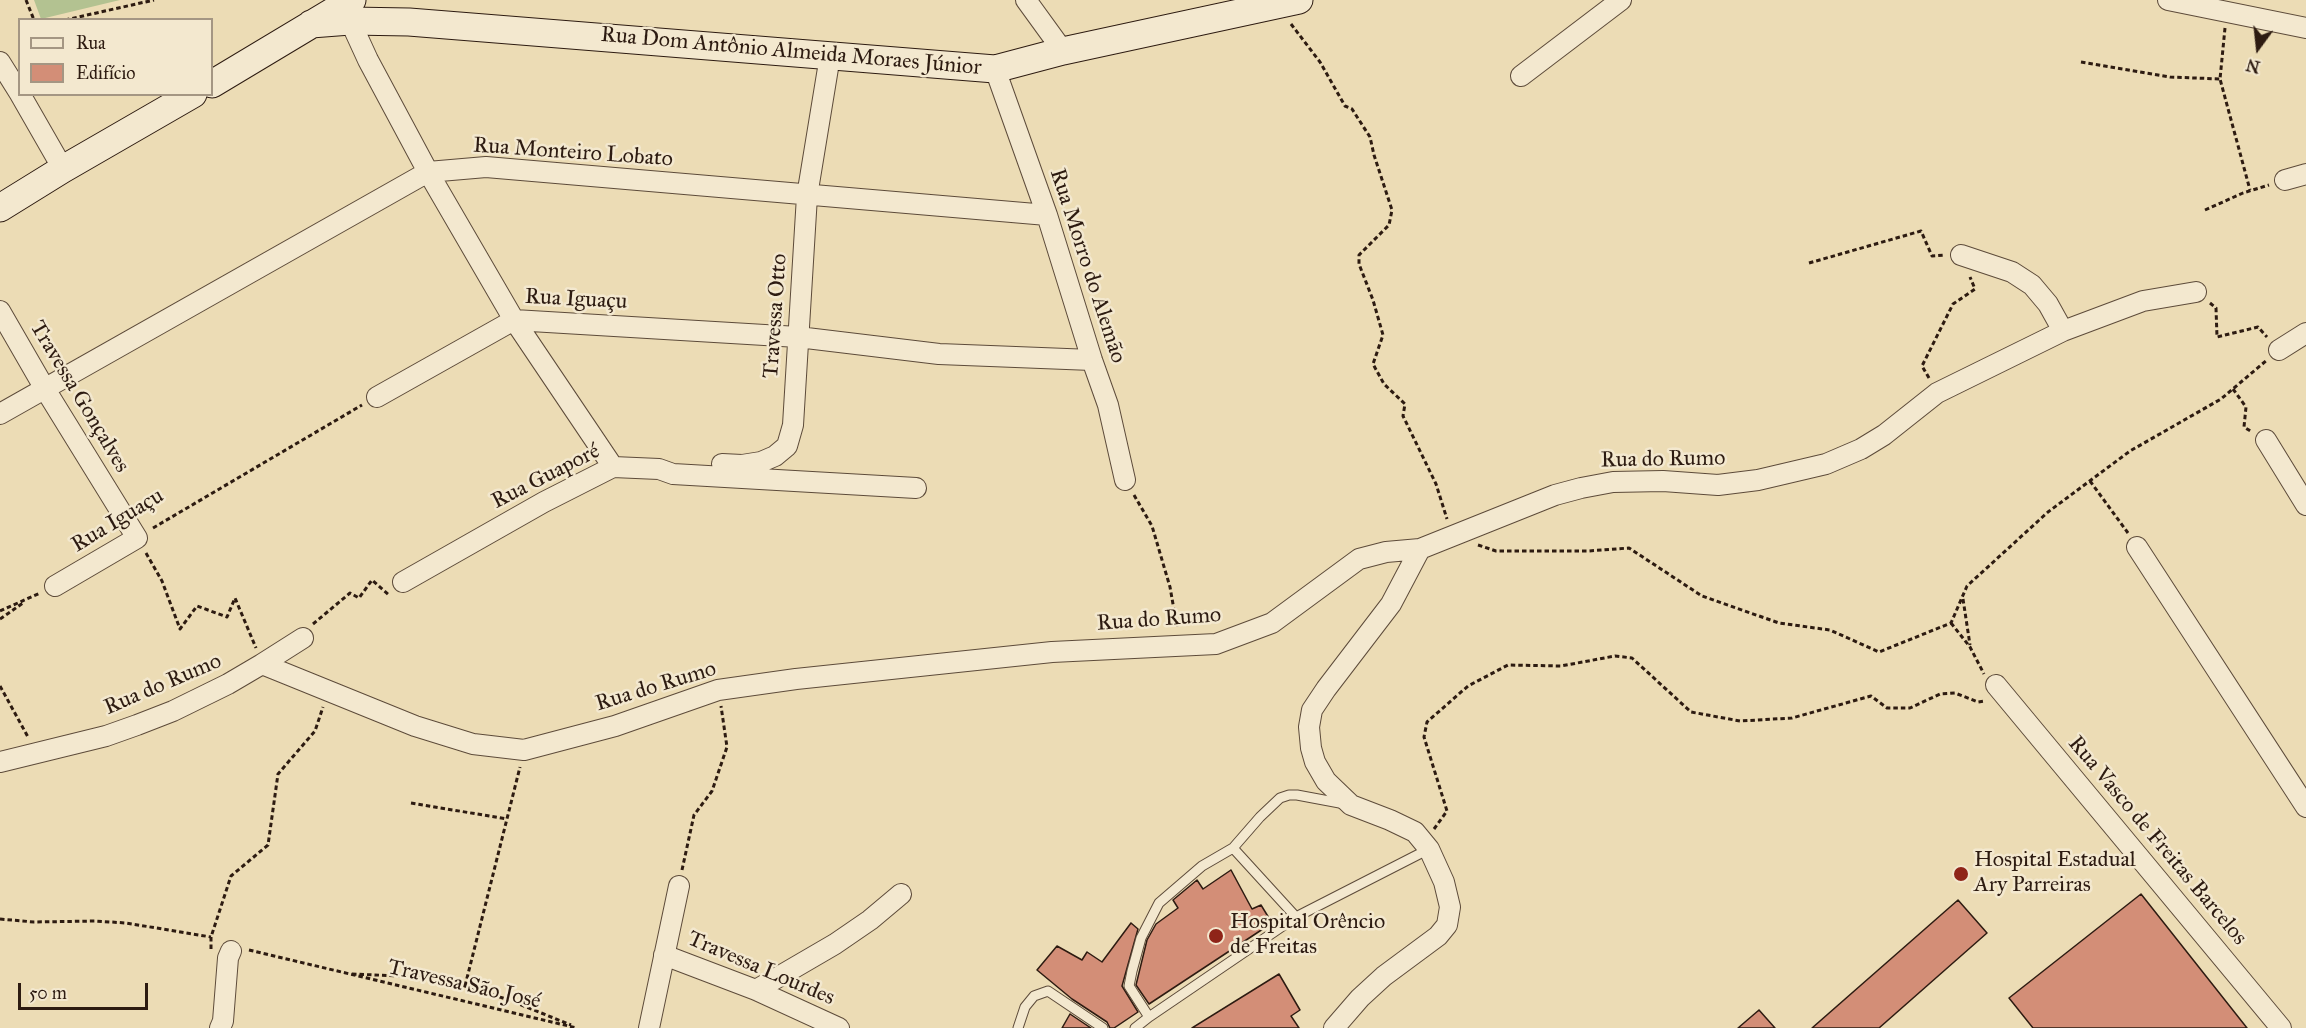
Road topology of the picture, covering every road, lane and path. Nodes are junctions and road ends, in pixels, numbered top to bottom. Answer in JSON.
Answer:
{"nodes":[{"id":1,"x":26,"y":0,"type":"edge"},
{"id":2,"x":154,"y":0,"type":"edge"},
{"id":3,"x":1026,"y":0,"type":"edge"},
{"id":4,"x":1621,"y":0,"type":"edge"},
{"id":5,"x":2168,"y":0,"type":"edge"},
{"id":6,"x":2208,"y":0,"type":"edge"},
{"id":7,"x":1288,"y":3,"type":"edge"},
{"id":8,"x":1244,"y":6,"type":"edge"},
{"id":9,"x":348,"y":9,"type":"edge"},
{"id":10,"x":410,"y":11,"type":"edge"},
{"id":11,"x":2227,"y":12,"type":"junction"},
{"id":12,"x":33,"y":18,"type":"edge"},
{"id":13,"x":74,"y":18,"type":"edge"},
{"id":14,"x":2306,"y":28,"type":"edge"},
{"id":15,"x":1064,"y":51,"type":"junction"},
{"id":16,"x":830,"y":56,"type":"junction"},
{"id":17,"x":0,"y":62,"type":"edge"},
{"id":18,"x":2081,"y":62,"type":"dead end"},
{"id":19,"x":995,"y":69,"type":"junction"},
{"id":20,"x":1521,"y":76,"type":"dead end"},
{"id":21,"x":2220,"y":79,"type":"junction"},
{"id":22,"x":213,"y":83,"type":"edge"},
{"id":23,"x":18,"y":90,"type":"edge"},
{"id":24,"x":22,"y":96,"type":"edge"},
{"id":25,"x":190,"y":96,"type":"edge"},
{"id":26,"x":63,"y":169,"type":"junction"},
{"id":27,"x":428,"y":172,"type":"junction"},
{"id":28,"x":2306,"y":174,"type":"edge"},
{"id":29,"x":2285,"y":180,"type":"joint"},
{"id":30,"x":2250,"y":190,"type":"junction"},
{"id":31,"x":807,"y":196,"type":"junction"},
{"id":32,"x":0,"y":208,"type":"edge"},
{"id":33,"x":2205,"y":210,"type":"dead end"},
{"id":34,"x":1047,"y":215,"type":"junction"},
{"id":35,"x":1961,"y":255,"type":"junction"},
{"id":36,"x":1809,"y":263,"type":"dead end"},
{"id":37,"x":2196,"y":292,"type":"joint"},
{"id":38,"x":0,"y":311,"type":"edge"},
{"id":39,"x":514,"y":320,"type":"junction"},
{"id":40,"x":2063,"y":331,"type":"junction"},
{"id":41,"x":2306,"y":333,"type":"edge"},
{"id":42,"x":798,"y":337,"type":"junction"},
{"id":43,"x":2279,"y":350,"type":"junction"},
{"id":44,"x":1092,"y":360,"type":"junction"},
{"id":45,"x":45,"y":389,"type":"junction"},
{"id":46,"x":2233,"y":389,"type":"junction"},
{"id":47,"x":1937,"y":393,"type":"junction"},
{"id":48,"x":377,"y":397,"type":"joint"},
{"id":49,"x":0,"y":414,"type":"edge"},
{"id":50,"x":2266,"y":440,"type":"joint"},
{"id":51,"x":613,"y":467,"type":"junction"},
{"id":52,"x":659,"y":469,"type":"junction"},
{"id":53,"x":1125,"y":480,"type":"joint"},
{"id":54,"x":2090,"y":481,"type":"junction"},
{"id":55,"x":916,"y":488,"type":"dead end"},
{"id":56,"x":2306,"y":505,"type":"edge"},
{"id":57,"x":1452,"y":536,"type":"junction"},
{"id":58,"x":137,"y":538,"type":"junction"},
{"id":59,"x":2137,"y":547,"type":"joint"},
{"id":60,"x":1420,"y":549,"type":"junction"},
{"id":61,"x":403,"y":582,"type":"joint"},
{"id":62,"x":55,"y":586,"type":"joint"},
{"id":63,"x":29,"y":598,"type":"junction"},
{"id":64,"x":1963,"y":598,"type":"junction"},
{"id":65,"x":0,"y":611,"type":"edge"},
{"id":66,"x":0,"y":619,"type":"edge"},
{"id":67,"x":1951,"y":623,"type":"junction"},
{"id":68,"x":303,"y":638,"type":"joint"},
{"id":69,"x":1181,"y":645,"type":"junction"},
{"id":70,"x":1970,"y":647,"type":"junction"},
{"id":71,"x":262,"y":664,"type":"junction"},
{"id":72,"x":0,"y":686,"type":"edge"},
{"id":73,"x":718,"y":690,"type":"junction"},
{"id":74,"x":2001,"y":690,"type":"junction"},
{"id":75,"x":329,"y":691,"type":"junction"},
{"id":76,"x":524,"y":750,"type":"junction"},
{"id":77,"x":36,"y":753,"type":"junction"},
{"id":78,"x":0,"y":762,"type":"edge"},
{"id":79,"x":411,"y":803,"type":"dead end"},
{"id":80,"x":1351,"y":805,"type":"junction"},
{"id":81,"x":2306,"y":807,"type":"edge"},
{"id":82,"x":507,"y":819,"type":"junction"},
{"id":83,"x":1427,"y":846,"type":"junction"},
{"id":84,"x":1233,"y":848,"type":"junction"},
{"id":85,"x":679,"y":886,"type":"joint"},
{"id":86,"x":901,"y":894,"type":"dead end"},
{"id":87,"x":1296,"y":917,"type":"junction"},
{"id":88,"x":0,"y":919,"type":"edge"},
{"id":89,"x":231,"y":951,"type":"joint"},
{"id":90,"x":664,"y":955,"type":"junction"},
{"id":91,"x":343,"y":973,"type":"junction"},
{"id":92,"x":465,"y":986,"type":"junction"},
{"id":93,"x":756,"y":990,"type":"junction"},
{"id":94,"x":1149,"y":1017,"type":"junction"},
{"id":95,"x":220,"y":1028,"type":"edge"},
{"id":96,"x":577,"y":1028,"type":"edge"},
{"id":97,"x":649,"y":1028,"type":"edge"},
{"id":98,"x":839,"y":1028,"type":"edge"},
{"id":99,"x":1018,"y":1028,"type":"edge"},
{"id":100,"x":1103,"y":1028,"type":"edge"},
{"id":101,"x":1135,"y":1028,"type":"edge"},
{"id":102,"x":1334,"y":1028,"type":"edge"},
{"id":103,"x":2281,"y":1028,"type":"edge"}],
"edges":[{"from":1,"to":12,"type":"path"},
{"from":2,"to":13,"type":"path"},
{"from":3,"to":15,"type":"street"},
{"from":4,"to":20,"type":"street"},
{"from":5,"to":11,"type":"street"},
{"from":6,"to":11,"type":"street"},
{"from":7,"to":8,"type":"main road","name":"Rua Dom Antônio Almeida Moraes Júnior"},
{"from":7,"to":57,"type":"path"},
{"from":8,"to":15,"type":"main road","name":"Rua Dom Antônio Almeida Moraes Júnior"},
{"from":9,"to":10,"type":"main road","name":"Rua Dom Antônio Almeida Moraes Júnior"},
{"from":9,"to":22,"type":"main road","name":"Rua Dom Antônio Almeida Moraes Júnior"},
{"from":9,"to":27,"type":"street"},
{"from":10,"to":16,"type":"main road","name":"Rua Dom Antônio Almeida Moraes Júnior"},
{"from":11,"to":14,"type":"street"},
{"from":11,"to":21,"type":"path"},
{"from":15,"to":19,"type":"main road","name":"Rua Dom Antônio Almeida Moraes Júnior"},
{"from":16,"to":19,"type":"main road","name":"Rua Dom Antônio Almeida Moraes Júnior"},
{"from":16,"to":31,"type":"street","name":"Travessa Otto"},
{"from":17,"to":23,"type":"street"},
{"from":18,"to":21,"type":"path"},
{"from":19,"to":34,"type":"street","name":"Rua Morro do Alemão"},
{"from":21,"to":30,"type":"path"},
{"from":24,"to":26,"type":"street"},
{"from":25,"to":26,"type":"main road"},
{"from":26,"to":32,"type":"main road"},
{"from":27,"to":31,"type":"street","name":"Rua Monteiro Lobato"},
{"from":27,"to":39,"type":"street"},
{"from":27,"to":45,"type":"street","name":"Rua Monteiro Lobato"},
{"from":28,"to":29,"type":"street"},
{"from":29,"to":30,"type":"path"},
{"from":30,"to":33,"type":"path"},
{"from":31,"to":34,"type":"street","name":"Rua Monteiro Lobato"},
{"from":31,"to":42,"type":"street","name":"Travessa Otto"},
{"from":34,"to":44,"type":"street","name":"Rua Morro do Alemão"},
{"from":35,"to":36,"type":"path"},
{"from":35,"to":40,"type":"street"},
{"from":35,"to":47,"type":"path"},
{"from":37,"to":40,"type":"street","name":"Rua do Rumo"},
{"from":37,"to":43,"type":"path"},
{"from":38,"to":45,"type":"street","name":"Travessa Gonçalves"},
{"from":39,"to":42,"type":"street","name":"Rua Iguaçu"},
{"from":39,"to":48,"type":"street","name":"Rua Iguaçu"},
{"from":39,"to":51,"type":"street"},
{"from":40,"to":47,"type":"street","name":"Rua do Rumo"},
{"from":41,"to":43,"type":"street"},
{"from":42,"to":44,"type":"street","name":"Rua Iguaçu"},
{"from":42,"to":52,"type":"street","name":"Travessa Otto"},
{"from":43,"to":46,"type":"path"},
{"from":44,"to":53,"type":"street","name":"Rua Morro do Alemão"},
{"from":45,"to":49,"type":"street","name":"Rua Monteiro Lobato"},
{"from":45,"to":58,"type":"street","name":"Travessa Gonçalves"},
{"from":46,"to":50,"type":"path"},
{"from":46,"to":54,"type":"path"},
{"from":47,"to":57,"type":"street","name":"Rua do Rumo"},
{"from":48,"to":58,"type":"path","name":"Rua Iguaçu"},
{"from":50,"to":56,"type":"street"},
{"from":51,"to":52,"type":"street","name":"Rua Guaporé"},
{"from":51,"to":61,"type":"street","name":"Rua Guaporé"},
{"from":52,"to":55,"type":"street","name":"Rua Guaporé"},
{"from":53,"to":69,"type":"path"},
{"from":54,"to":59,"type":"path"},
{"from":54,"to":64,"type":"path"},
{"from":57,"to":60,"type":"street","name":"Rua do Rumo"},
{"from":57,"to":67,"type":"path"},
{"from":58,"to":62,"type":"street","name":"Rua Iguaçu"},
{"from":58,"to":71,"type":"path"},
{"from":59,"to":81,"type":"street"},
{"from":60,"to":69,"type":"street","name":"Rua do Rumo"},
{"from":60,"to":80,"type":"street"},
{"from":61,"to":68,"type":"path"},
{"from":62,"to":63,"type":"path"},
{"from":63,"to":65,"type":"path"},
{"from":63,"to":66,"type":"path"},
{"from":64,"to":67,"type":"path"},
{"from":64,"to":70,"type":"path"},
{"from":67,"to":70,"type":"path"},
{"from":68,"to":71,"type":"street"},
{"from":69,"to":73,"type":"street","name":"Rua do Rumo"},
{"from":70,"to":74,"type":"path"},
{"from":71,"to":75,"type":"street","name":"Rua do Rumo"},
{"from":71,"to":77,"type":"street","name":"Rua do Rumo"},
{"from":72,"to":77,"type":"path"},
{"from":73,"to":76,"type":"street","name":"Rua do Rumo"},
{"from":73,"to":85,"type":"path"},
{"from":74,"to":83,"type":"path"},
{"from":74,"to":103,"type":"street","name":"Rua Vasco de Freitas Barcelos"},
{"from":75,"to":76,"type":"street","name":"Rua do Rumo"},
{"from":75,"to":88,"type":"path"},
{"from":76,"to":82,"type":"path"},
{"from":77,"to":78,"type":"street","name":"Rua do Rumo"},
{"from":79,"to":82,"type":"path"},
{"from":80,"to":83,"type":"street"},
{"from":80,"to":84,"type":"lane"},
{"from":82,"to":92,"type":"path"},
{"from":83,"to":87,"type":"lane"},
{"from":83,"to":102,"type":"street"},
{"from":84,"to":87,"type":"lane"},
{"from":84,"to":94,"type":"lane"},
{"from":85,"to":90,"type":"street"},
{"from":86,"to":93,"type":"street"},
{"from":87,"to":94,"type":"lane"},
{"from":89,"to":91,"type":"path","name":"Travessa São José"},
{"from":89,"to":95,"type":"street"},
{"from":90,"to":93,"type":"street","name":"Travessa Lourdes"},
{"from":90,"to":97,"type":"street"},
{"from":91,"to":92,"type":"path","name":"Travessa São José"},
{"from":91,"to":96,"type":"path","name":"Travessa São José"},
{"from":92,"to":96,"type":"path","name":"Travessa São José"},
{"from":93,"to":98,"type":"street","name":"Travessa Lourdes"},
{"from":94,"to":101,"type":"lane"},
{"from":99,"to":100,"type":"lane"}]}
